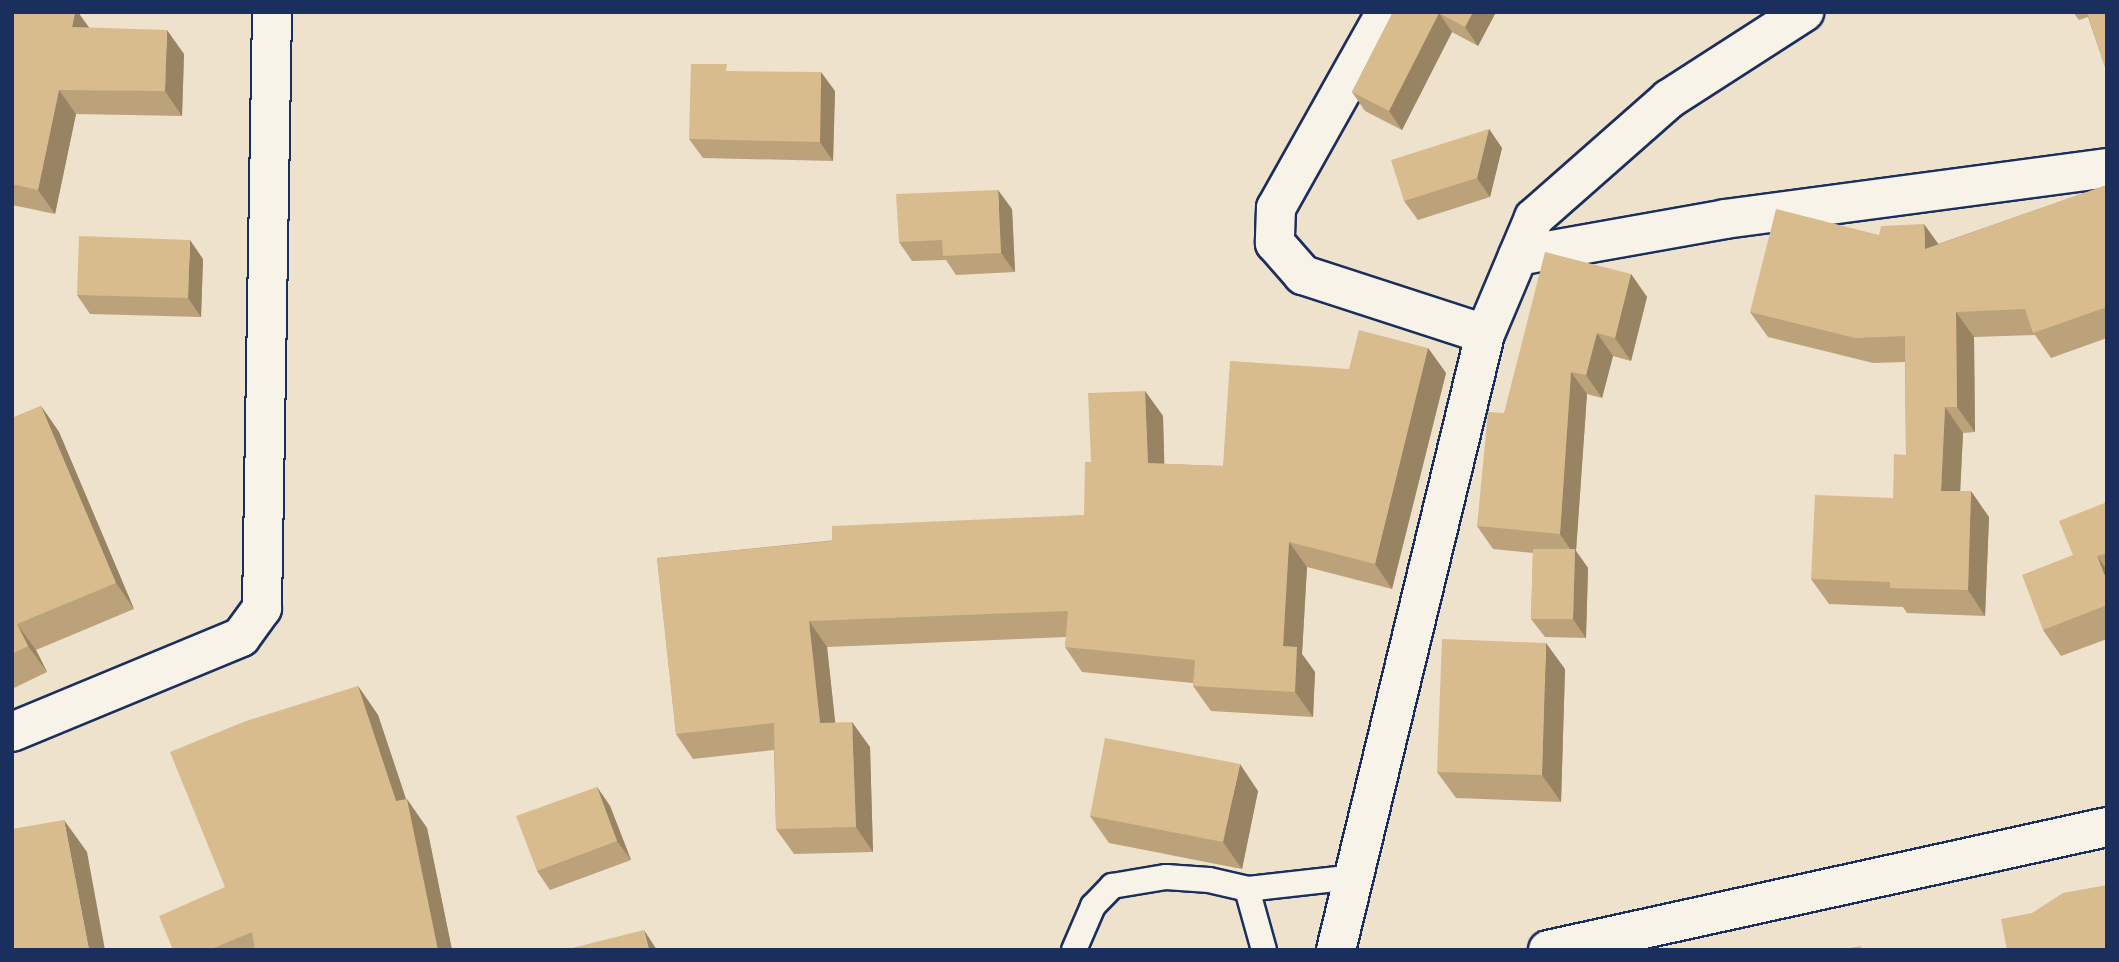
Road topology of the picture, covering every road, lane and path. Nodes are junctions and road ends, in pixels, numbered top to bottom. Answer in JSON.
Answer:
{"nodes":[{"id":1,"x":272,"y":12,"type":"edge"},
{"id":2,"x":1386,"y":12,"type":"edge"},
{"id":3,"x":1804,"y":12,"type":"edge"},
{"id":4,"x":2107,"y":168,"type":"edge"},
{"id":5,"x":1518,"y":256,"type":"junction"},
{"id":6,"x":1485,"y":334,"type":"junction"},
{"id":7,"x":12,"y":732,"type":"edge"},
{"id":8,"x":2107,"y":827,"type":"edge"},
{"id":9,"x":1354,"y":877,"type":"junction"},
{"id":10,"x":1247,"y":889,"type":"junction"},
{"id":11,"x":1074,"y":950,"type":"edge"},
{"id":12,"x":1264,"y":950,"type":"edge"},
{"id":13,"x":1336,"y":950,"type":"edge"},
{"id":14,"x":1548,"y":950,"type":"edge"}],
"edges":[{"from":1,"to":7,"type":"street"},
{"from":2,"to":6,"type":"street"},
{"from":3,"to":5,"type":"street"},
{"from":4,"to":5,"type":"street"},
{"from":5,"to":6,"type":"street"},
{"from":6,"to":9,"type":"street"},
{"from":8,"to":14,"type":"street"},
{"from":9,"to":10,"type":"lane"},
{"from":9,"to":13,"type":"street"},
{"from":10,"to":11,"type":"lane"},
{"from":10,"to":12,"type":"lane"}]}
